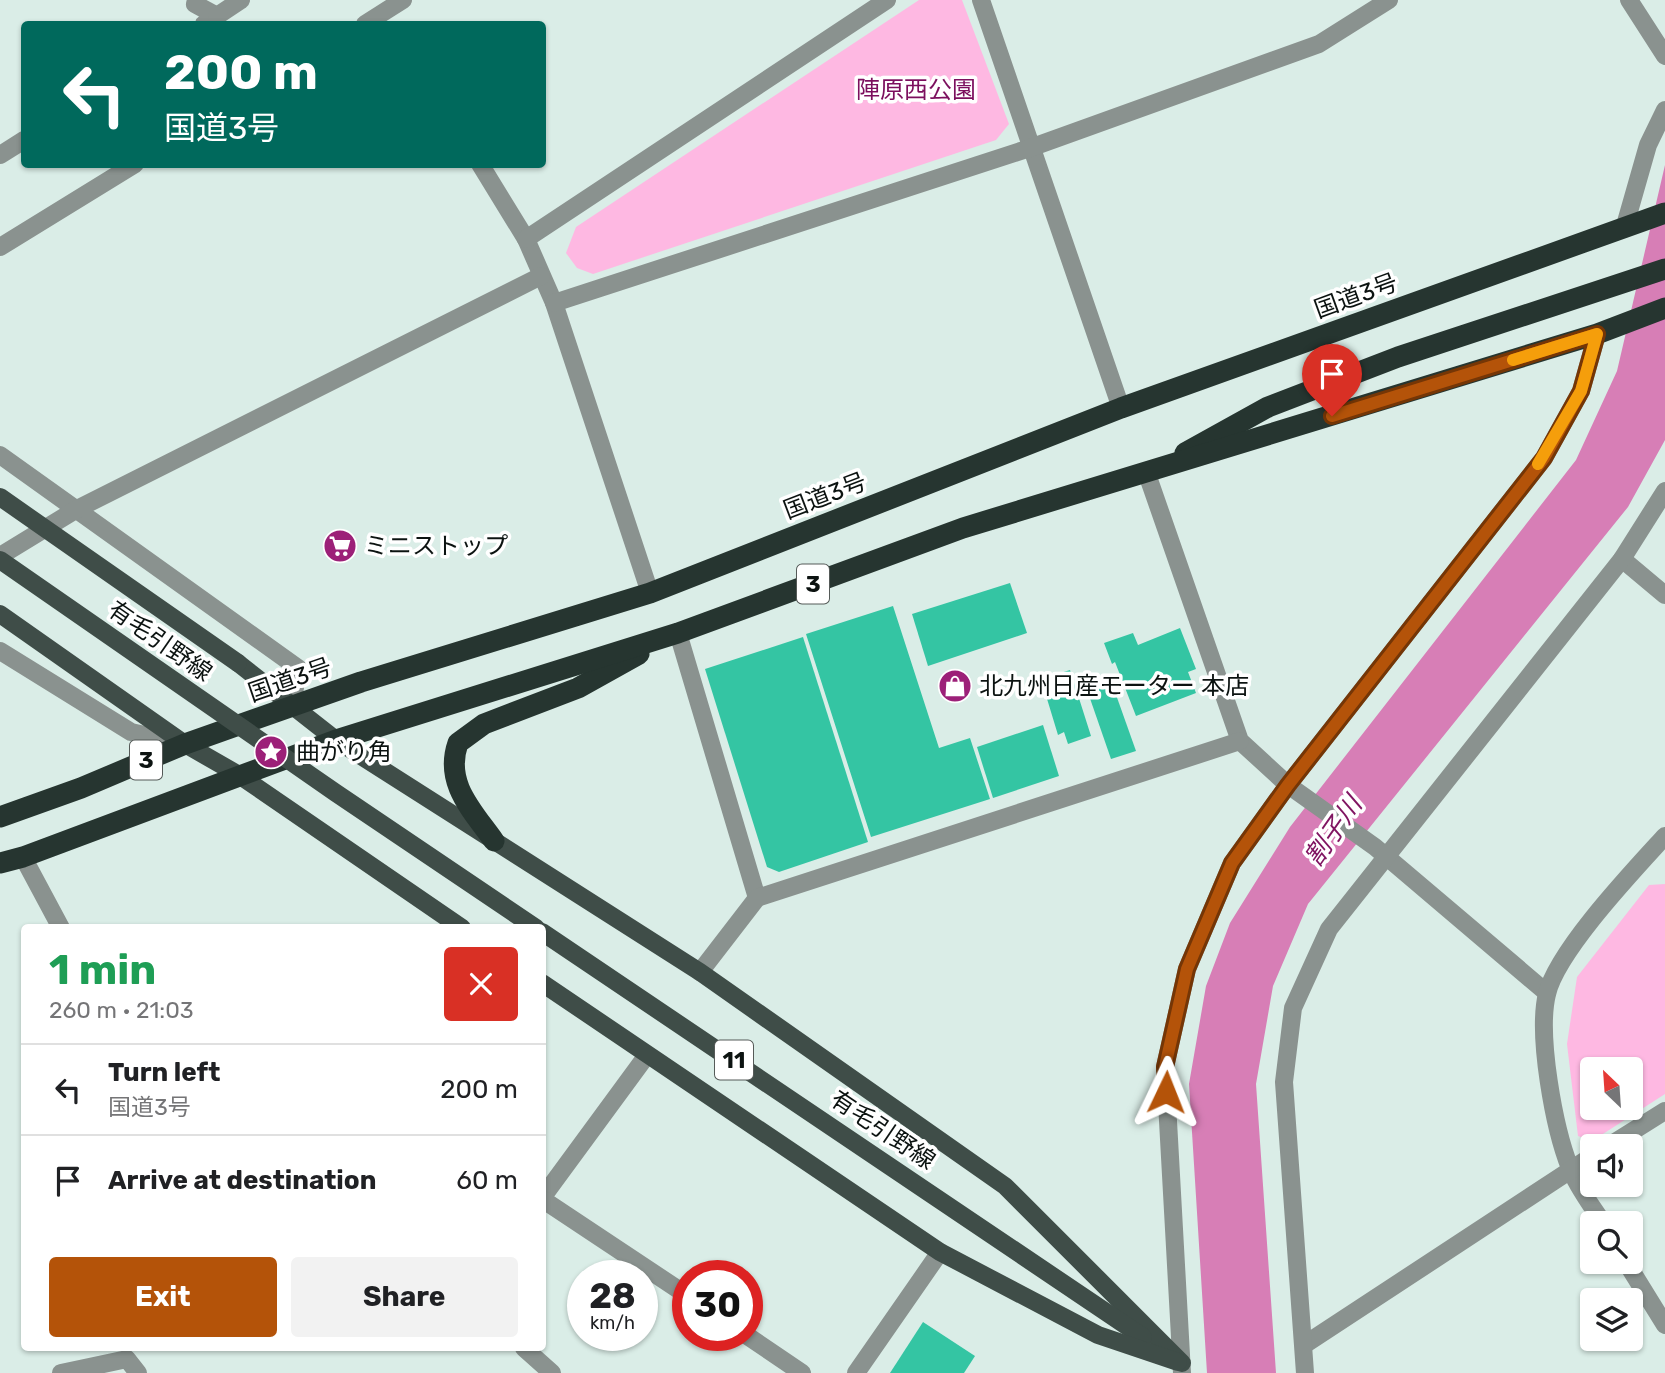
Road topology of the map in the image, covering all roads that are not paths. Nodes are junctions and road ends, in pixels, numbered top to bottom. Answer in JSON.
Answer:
{"nodes":[{"id":1,"x":241,"y":0,"type":"edge"},
{"id":2,"x":403,"y":0,"type":"edge"},
{"id":3,"x":887,"y":0,"type":"edge"},
{"id":4,"x":981,"y":0,"type":"edge"},
{"id":5,"x":1389,"y":0,"type":"edge"},
{"id":6,"x":1629,"y":0,"type":"edge"},
{"id":7,"x":190,"y":1,"type":"edge"},
{"id":8,"x":391,"y":18,"type":"edge"},
{"id":9,"x":210,"y":20,"type":"edge"},
{"id":10,"x":1665,"y":56,"type":"edge"},
{"id":11,"x":1665,"y":110,"type":"edge"},
{"id":12,"x":21,"y":142,"type":"edge"},
{"id":13,"x":1030,"y":148,"type":"junction"},
{"id":14,"x":0,"y":155,"type":"edge"},
{"id":15,"x":128,"y":168,"type":"edge"},
{"id":16,"x":482,"y":168,"type":"edge"},
{"id":17,"x":1656,"y":216,"type":"edge"},
{"id":18,"x":1624,"y":229,"type":"junction"},
{"id":19,"x":526,"y":239,"type":"junction"},
{"id":20,"x":1,"y":245,"type":"edge"},
{"id":21,"x":1665,"y":269,"type":"edge"},
{"id":22,"x":541,"y":276,"type":"junction"},
{"id":23,"x":554,"y":303,"type":"junction"},
{"id":24,"x":1665,"y":308,"type":"edge"},
{"id":25,"x":1597,"y":334,"type":"junction"},
{"id":26,"x":1121,"y":408,"type":"junction"},
{"id":27,"x":0,"y":455,"type":"edge"},
{"id":28,"x":1147,"y":474,"type":"junction"},
{"id":29,"x":1665,"y":491,"type":"edge"},
{"id":30,"x":0,"y":497,"type":"edge"},
{"id":31,"x":77,"y":509,"type":"junction"},
{"id":32,"x":0,"y":558,"type":"edge"},
{"id":33,"x":1622,"y":559,"type":"junction"},
{"id":34,"x":650,"y":593,"type":"junction"},
{"id":35,"x":1665,"y":595,"type":"edge"},
{"id":36,"x":0,"y":614,"type":"edge"},
{"id":37,"x":678,"y":633,"type":"junction"},
{"id":38,"x":0,"y":651,"type":"edge"},
{"id":39,"x":292,"y":707,"type":"junction"},
{"id":40,"x":336,"y":740,"type":"junction"},
{"id":41,"x":1240,"y":741,"type":"junction"},
{"id":42,"x":185,"y":744,"type":"junction"},
{"id":43,"x":239,"y":775,"type":"junction"},
{"id":44,"x":1288,"y":785,"type":"junction"},
{"id":45,"x":0,"y":817,"type":"edge"},
{"id":46,"x":1665,"y":836,"type":"edge"},
{"id":47,"x":494,"y":841,"type":"junction"},
{"id":48,"x":1381,"y":852,"type":"junction"},
{"id":49,"x":1649,"y":853,"type":"junction"},
{"id":50,"x":23,"y":858,"type":"junction"},
{"id":51,"x":0,"y":863,"type":"edge"},
{"id":52,"x":1665,"y":863,"type":"edge"},
{"id":53,"x":757,"y":898,"type":"junction"},
{"id":54,"x":59,"y":924,"type":"edge"},
{"id":55,"x":456,"y":924,"type":"edge"},
{"id":56,"x":530,"y":924,"type":"edge"},
{"id":57,"x":546,"y":935,"type":"edge"},
{"id":58,"x":700,"y":972,"type":"junction"},
{"id":59,"x":546,"y":986,"type":"edge"},
{"id":60,"x":1547,"y":993,"type":"junction"},
{"id":61,"x":647,"y":1055,"type":"junction"},
{"id":62,"x":1665,"y":1111,"type":"edge"},
{"id":63,"x":1628,"y":1134,"type":"edge"},
{"id":64,"x":1580,"y":1164,"type":"edge"},
{"id":65,"x":1570,"y":1170,"type":"junction"},
{"id":66,"x":546,"y":1194,"type":"edge"},
{"id":67,"x":546,"y":1202,"type":"edge"},
{"id":68,"x":1596,"y":1211,"type":"edge"},
{"id":69,"x":940,"y":1252,"type":"junction"},
{"id":70,"x":1633,"y":1274,"type":"edge"},
{"id":71,"x":672,"y":1285,"type":"edge"},
{"id":72,"x":1665,"y":1325,"type":"edge"},
{"id":73,"x":1304,"y":1345,"type":"junction"},
{"id":74,"x":763,"y":1347,"type":"edge"},
{"id":75,"x":527,"y":1351,"type":"edge"},
{"id":76,"x":1186,"y":1370,"type":"edge"},
{"id":77,"x":61,"y":1373,"type":"edge"},
{"id":78,"x":138,"y":1373,"type":"edge"},
{"id":79,"x":552,"y":1373,"type":"edge"},
{"id":80,"x":802,"y":1373,"type":"edge"},
{"id":81,"x":856,"y":1373,"type":"edge"},
{"id":82,"x":1305,"y":1373,"type":"edge"}],
"edges":[{"from":1,"to":9,"type":"street"},
{"from":2,"to":8,"type":"street"},
{"from":3,"to":19,"type":"street"},
{"from":4,"to":13,"type":"street"},
{"from":5,"to":13,"type":"street"},
{"from":6,"to":10,"type":"street"},
{"from":7,"to":9,"type":"street"},
{"from":11,"to":18,"type":"street"},
{"from":12,"to":14,"type":"street"},
{"from":13,"to":23,"type":"street"},
{"from":13,"to":26,"type":"street"},
{"from":15,"to":20,"type":"street"},
{"from":16,"to":19,"type":"street"},
{"from":17,"to":18,"type":"highway","name":"国道3号","number":"3"},
{"from":18,"to":26,"type":"highway","name":"国道3号","number":"3"},
{"from":19,"to":22,"type":"street"},
{"from":21,"to":28,"type":"highway","number":"3"},
{"from":22,"to":23,"type":"street"},
{"from":22,"to":31,"type":"street"},
{"from":23,"to":34,"type":"street"},
{"from":24,"to":25,"type":"highway","number":"3"},
{"from":25,"to":28,"type":"highway","number":"3"},
{"from":25,"to":44,"type":"street"},
{"from":26,"to":34,"type":"highway","name":"国道3号","number":"3"},
{"from":27,"to":31,"type":"street"},
{"from":28,"to":37,"type":"highway","number":"3"},
{"from":28,"to":41,"type":"street"},
{"from":29,"to":33,"type":"street"},
{"from":30,"to":39,"type":"main road","bridge":true},
{"from":31,"to":32,"type":"street"},
{"from":31,"to":39,"type":"street"},
{"from":32,"to":56,"type":"main road","name":"有毛引野線","bridge":true},
{"from":33,"to":35,"type":"street"},
{"from":33,"to":48,"type":"street"},
{"from":34,"to":39,"type":"highway","name":"国道3号","number":"3"},
{"from":36,"to":42,"type":"main road"},
{"from":37,"to":40,"type":"highway","number":"3"},
{"from":37,"to":47,"type":"highway"},
{"from":37,"to":53,"type":"street"},
{"from":38,"to":42,"type":"street"},
{"from":39,"to":40,"type":"main road"},
{"from":39,"to":42,"type":"highway","name":"国道3号","number":"3"},
{"from":40,"to":43,"type":"highway","number":"3"},
{"from":40,"to":47,"type":"main road"},
{"from":41,"to":44,"type":"street"},
{"from":41,"to":53,"type":"street"},
{"from":42,"to":43,"type":"main road"},
{"from":42,"to":45,"type":"highway","name":"国道3号","number":"3"},
{"from":43,"to":50,"type":"highway","number":"3"},
{"from":43,"to":55,"type":"main road"},
{"from":44,"to":48,"type":"street"},
{"from":44,"to":76,"type":"street"},
{"from":46,"to":49,"type":"street"},
{"from":47,"to":58,"type":"main road"},
{"from":48,"to":60,"type":"street"},
{"from":48,"to":73,"type":"street"},
{"from":49,"to":52,"type":"street"},
{"from":49,"to":60,"type":"street"},
{"from":50,"to":51,"type":"highway","number":"3"},
{"from":50,"to":54,"type":"street"},
{"from":53,"to":58,"type":"street"},
{"from":57,"to":76,"type":"main road","name":"有毛引野線","number":"11"},
{"from":58,"to":76,"type":"main road"},
{"from":59,"to":61,"type":"main road"},
{"from":60,"to":65,"type":"street"},
{"from":61,"to":66,"type":"street"},
{"from":61,"to":69,"type":"main road"},
{"from":62,"to":63,"type":"street"},
{"from":64,"to":65,"type":"street"},
{"from":65,"to":68,"type":"street"},
{"from":65,"to":73,"type":"street"},
{"from":67,"to":71,"type":"street"},
{"from":69,"to":76,"type":"main road"},
{"from":69,"to":81,"type":"street"},
{"from":70,"to":72,"type":"street"},
{"from":73,"to":82,"type":"street"},
{"from":74,"to":80,"type":"street"},
{"from":75,"to":79,"type":"street"},
{"from":77,"to":78,"type":"street"}]}
